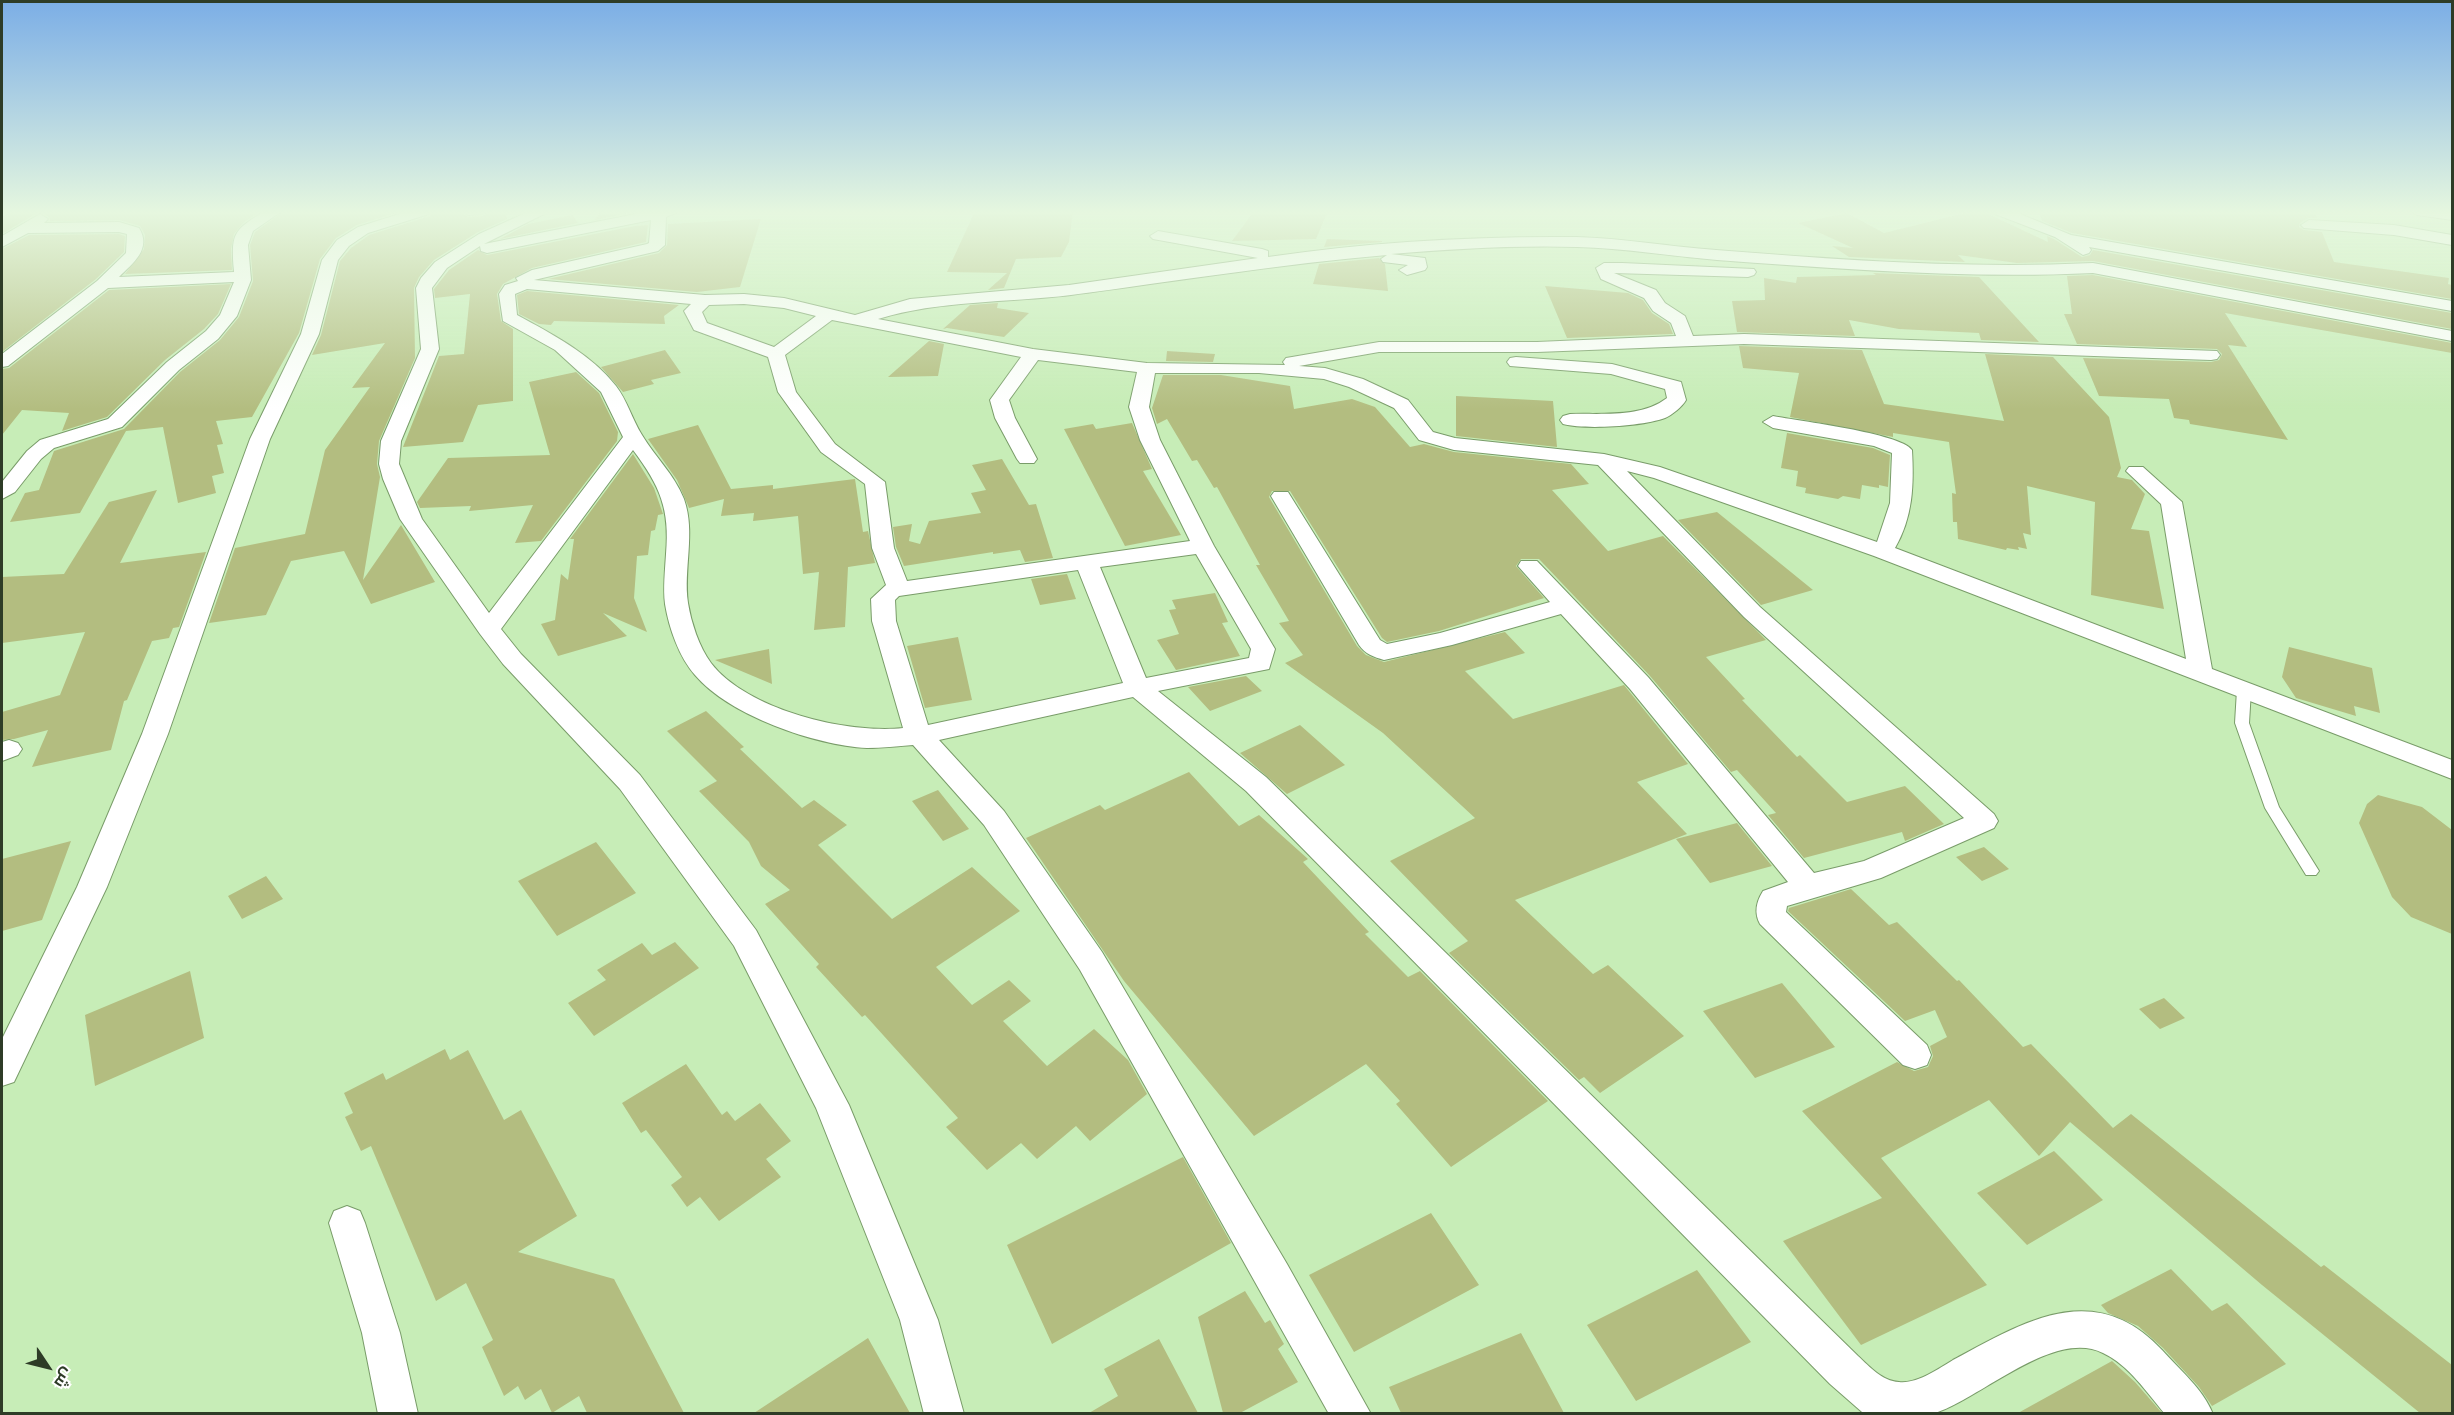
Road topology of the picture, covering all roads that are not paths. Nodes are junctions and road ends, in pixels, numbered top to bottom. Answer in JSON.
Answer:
{"nodes":[{"id":1,"x":111,"y":277,"type":"edge"},
{"id":2,"x":325,"y":277,"type":"edge"},
{"id":3,"x":430,"y":277,"type":"edge"},
{"id":4,"x":527,"y":277,"type":"edge"},
{"id":5,"x":1165,"y":277,"type":"edge"},
{"id":6,"x":1609,"y":277,"type":"edge"},
{"id":7,"x":1948,"y":277,"type":"edge"},
{"id":8,"x":2029,"y":277,"type":"edge"},
{"id":9,"x":2141,"y":277,"type":"edge"},
{"id":10,"x":2287,"y":277,"type":"edge"},
{"id":11,"x":243,"y":278,"type":"joint"},
{"id":12,"x":105,"y":283,"type":"junction"},
{"id":13,"x":525,"y":284,"type":"junction"},
{"id":14,"x":705,"y":300,"type":"junction"},
{"id":15,"x":2452,"y":306,"type":"edge"},
{"id":16,"x":830,"y":313,"type":"junction"},
{"id":17,"x":856,"y":320,"type":"junction"},
{"id":18,"x":2452,"y":336,"type":"edge"},
{"id":19,"x":1686,"y":340,"type":"junction"},
{"id":20,"x":1395,"y":346,"type":"junction"},
{"id":21,"x":776,"y":354,"type":"junction"},
{"id":22,"x":1033,"y":354,"type":"junction"},
{"id":23,"x":2211,"y":355,"type":"dead end"},
{"id":24,"x":2,"y":362,"type":"edge"},
{"id":25,"x":1147,"y":368,"type":"junction"},
{"id":26,"x":1259,"y":368,"type":"junction"},
{"id":27,"x":1570,"y":420,"type":"dead end"},
{"id":28,"x":1773,"y":422,"type":"dead end"},
{"id":29,"x":633,"y":437,"type":"junction"},
{"id":30,"x":1027,"y":459,"type":"dead end"},
{"id":31,"x":1604,"y":460,"type":"junction"},
{"id":32,"x":2136,"y":471,"type":"dead end"},
{"id":33,"x":2,"y":493,"type":"edge"},
{"id":34,"x":1281,"y":496,"type":"dead end"},
{"id":35,"x":1203,"y":546,"type":"junction"},
{"id":36,"x":1882,"y":551,"type":"junction"},
{"id":37,"x":1086,"y":561,"type":"junction"},
{"id":38,"x":1529,"y":566,"type":"dead end"},
{"id":39,"x":899,"y":589,"type":"junction"},
{"id":40,"x":1565,"y":605,"type":"junction"},
{"id":41,"x":488,"y":629,"type":"junction"},
{"id":42,"x":2200,"y":671,"type":"junction"},
{"id":43,"x":1137,"y":687,"type":"junction"},
{"id":44,"x":2244,"y":690,"type":"junction"},
{"id":45,"x":918,"y":734,"type":"junction"},
{"id":46,"x":2452,"y":770,"type":"edge"},
{"id":47,"x":2311,"y":871,"type":"dead end"},
{"id":48,"x":1808,"y":886,"type":"junction"},
{"id":49,"x":1915,"y":1055,"type":"dead end"},
{"id":50,"x":2,"y":1072,"type":"edge"},
{"id":51,"x":347,"y":1223,"type":"dead end"},
{"id":52,"x":398,"y":1413,"type":"edge"},
{"id":53,"x":944,"y":1413,"type":"edge"},
{"id":54,"x":1351,"y":1413,"type":"edge"},
{"id":55,"x":2193,"y":1413,"type":"edge"}],
"edges":[{"from":1,"to":12,"type":"street"},
{"from":2,"to":50,"type":"street"},
{"from":3,"to":41,"type":"street"},
{"from":4,"to":13,"type":"street"},
{"from":5,"to":17,"type":"street"},
{"from":6,"to":19,"type":"street"},
{"from":7,"to":8,"type":"street"},
{"from":9,"to":18,"type":"street"},
{"from":10,"to":15,"type":"street"},
{"from":11,"to":12,"type":"street"},
{"from":11,"to":33,"type":"street"},
{"from":12,"to":24,"type":"street"},
{"from":13,"to":14,"type":"street"},
{"from":13,"to":29,"type":"street"},
{"from":14,"to":16,"type":"street"},
{"from":14,"to":21,"type":"street"},
{"from":16,"to":17,"type":"street"},
{"from":16,"to":21,"type":"street"},
{"from":17,"to":22,"type":"street"},
{"from":19,"to":20,"type":"street"},
{"from":19,"to":23,"type":"street"},
{"from":20,"to":26,"type":"street"},
{"from":20,"to":27,"type":"street"},
{"from":21,"to":39,"type":"street"},
{"from":22,"to":25,"type":"street"},
{"from":22,"to":30,"type":"street"},
{"from":25,"to":26,"type":"street"},
{"from":25,"to":35,"type":"street"},
{"from":26,"to":31,"type":"street"},
{"from":28,"to":36,"type":"street"},
{"from":29,"to":41,"type":"street"},
{"from":29,"to":45,"type":"street"},
{"from":31,"to":36,"type":"street"},
{"from":31,"to":48,"type":"street"},
{"from":32,"to":42,"type":"street"},
{"from":34,"to":40,"type":"street"},
{"from":35,"to":37,"type":"street"},
{"from":35,"to":43,"type":"street"},
{"from":36,"to":42,"type":"street"},
{"from":37,"to":39,"type":"street"},
{"from":37,"to":43,"type":"street"},
{"from":38,"to":40,"type":"street"},
{"from":39,"to":45,"type":"street"},
{"from":40,"to":48,"type":"street"},
{"from":41,"to":53,"type":"street"},
{"from":42,"to":44,"type":"street"},
{"from":43,"to":45,"type":"street"},
{"from":43,"to":55,"type":"street"},
{"from":44,"to":46,"type":"street"},
{"from":44,"to":47,"type":"lane"},
{"from":45,"to":54,"type":"street"},
{"from":48,"to":49,"type":"street"},
{"from":51,"to":52,"type":"street"}]}
